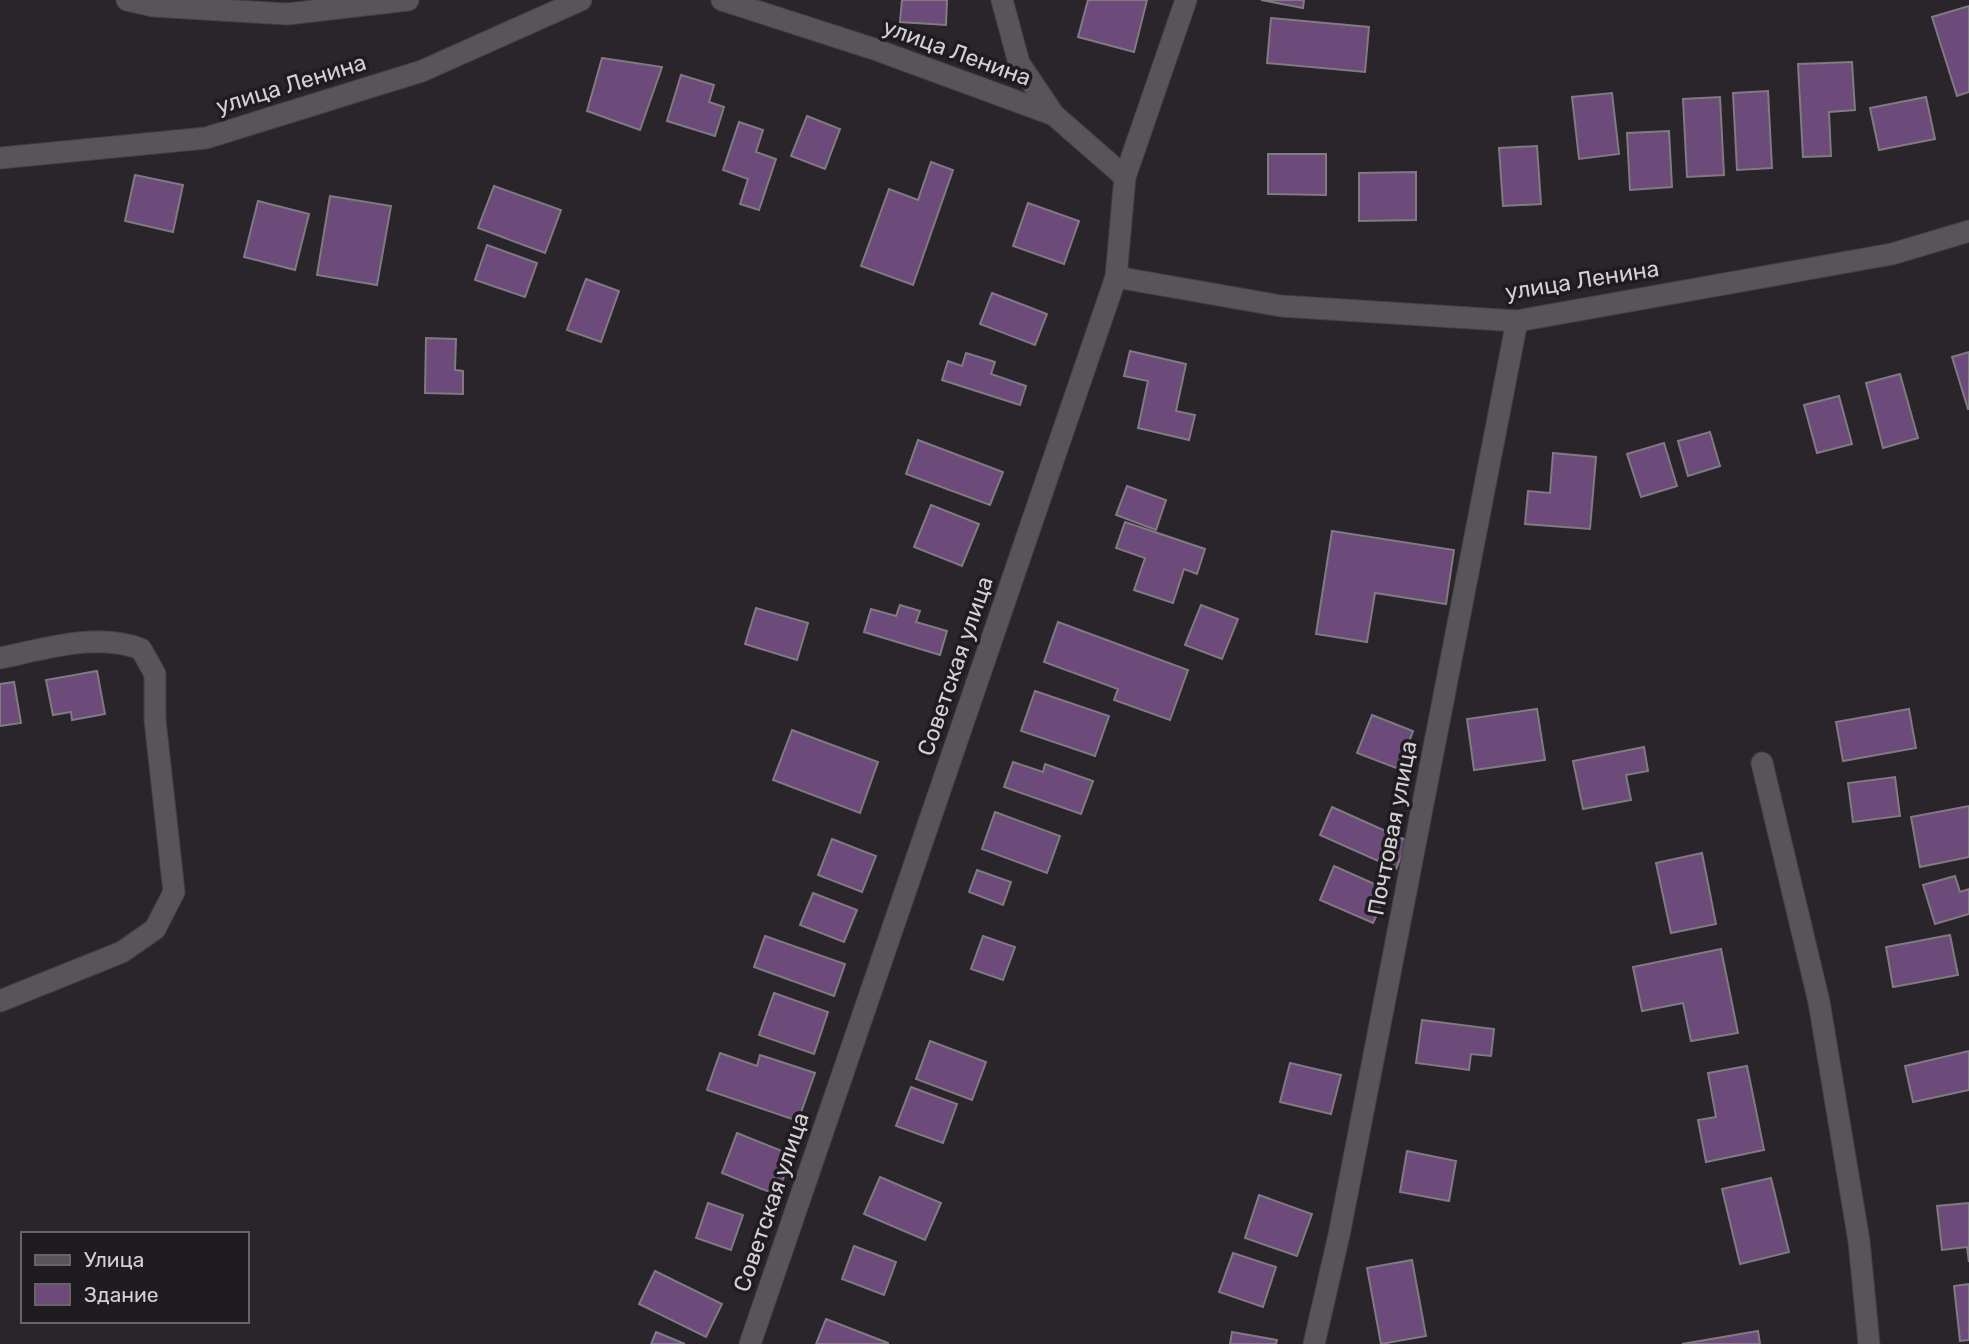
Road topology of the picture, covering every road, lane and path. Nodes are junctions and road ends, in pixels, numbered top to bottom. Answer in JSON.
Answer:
{"nodes":[{"id":1,"x":127,"y":0,"type":"edge"},
{"id":2,"x":408,"y":0,"type":"edge"},
{"id":3,"x":581,"y":0,"type":"edge"},
{"id":4,"x":722,"y":0,"type":"edge"},
{"id":5,"x":1002,"y":0,"type":"edge"},
{"id":6,"x":1186,"y":0,"type":"edge"},
{"id":7,"x":1054,"y":115,"type":"junction"},
{"id":8,"x":0,"y":158,"type":"edge"},
{"id":9,"x":1125,"y":177,"type":"junction"},
{"id":10,"x":1969,"y":231,"type":"edge"},
{"id":11,"x":1116,"y":278,"type":"junction"},
{"id":12,"x":1517,"y":321,"type":"junction"},
{"id":13,"x":0,"y":658,"type":"edge"},
{"id":14,"x":1762,"y":763,"type":"dead end"},
{"id":15,"x":0,"y":1001,"type":"edge"},
{"id":16,"x":750,"y":1344,"type":"edge"},
{"id":17,"x":1314,"y":1344,"type":"edge"},
{"id":18,"x":1870,"y":1344,"type":"edge"}],
"edges":[{"from":1,"to":2,"type":"street"},
{"from":3,"to":8,"type":"street","name":"улица Ленина"},
{"from":4,"to":7,"type":"street","name":"улица Ленина"},
{"from":5,"to":7,"type":"street"},
{"from":6,"to":9,"type":"street","name":"Советская улица"},
{"from":7,"to":9,"type":"street"},
{"from":9,"to":11,"type":"street","name":"Советская улица"},
{"from":10,"to":12,"type":"street","name":"улица Ленина"},
{"from":11,"to":12,"type":"street","name":"улица Ленина"},
{"from":11,"to":16,"type":"street","name":"Советская улица"},
{"from":12,"to":17,"type":"street","name":"Почтовая улица"},
{"from":13,"to":15,"type":"street"},
{"from":14,"to":18,"type":"street"}]}
